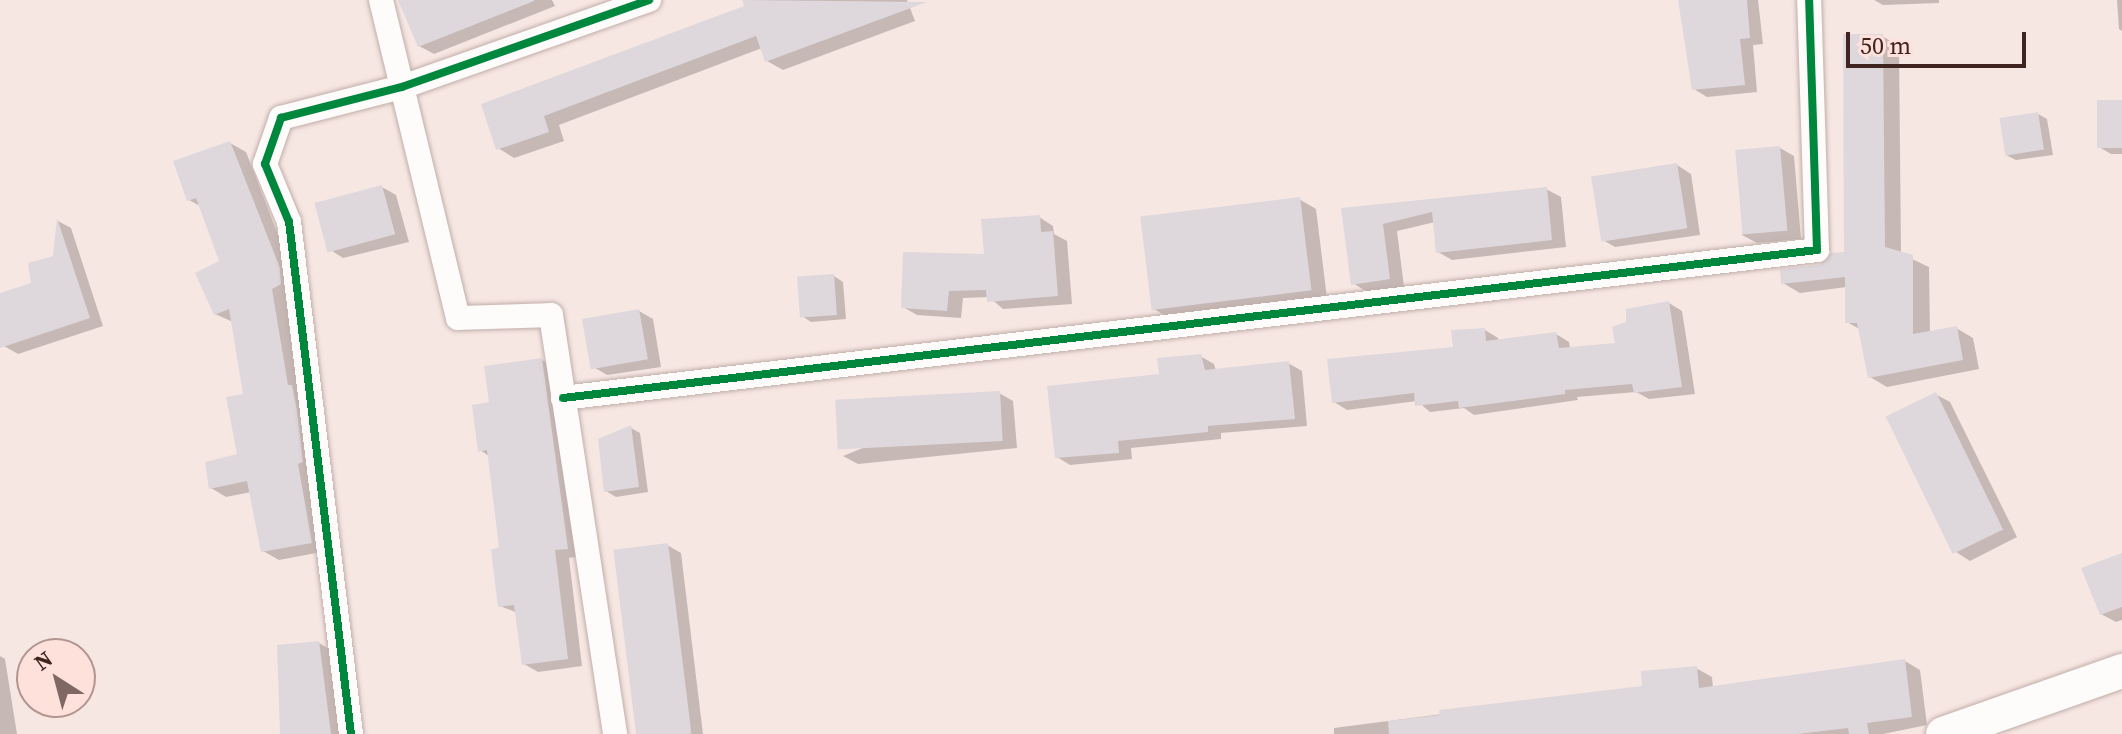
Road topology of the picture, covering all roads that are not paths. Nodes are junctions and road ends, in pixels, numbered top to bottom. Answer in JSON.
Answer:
{"nodes":[{"id":1,"x":381,"y":0,"type":"edge"},
{"id":2,"x":649,"y":0,"type":"edge"},
{"id":3,"x":1809,"y":0,"type":"edge"},
{"id":4,"x":402,"y":87,"type":"junction"},
{"id":5,"x":563,"y":398,"type":"junction"},
{"id":6,"x":2122,"y":671,"type":"edge"},
{"id":7,"x":351,"y":734,"type":"edge"},
{"id":8,"x":615,"y":734,"type":"edge"},
{"id":9,"x":1943,"y":734,"type":"edge"}],
"edges":[{"from":1,"to":4,"type":"street"},
{"from":2,"to":4,"type":"street"},
{"from":3,"to":5,"type":"street"},
{"from":4,"to":5,"type":"street"},
{"from":4,"to":7,"type":"street"},
{"from":5,"to":8,"type":"street"},
{"from":6,"to":9,"type":"street"}]}
